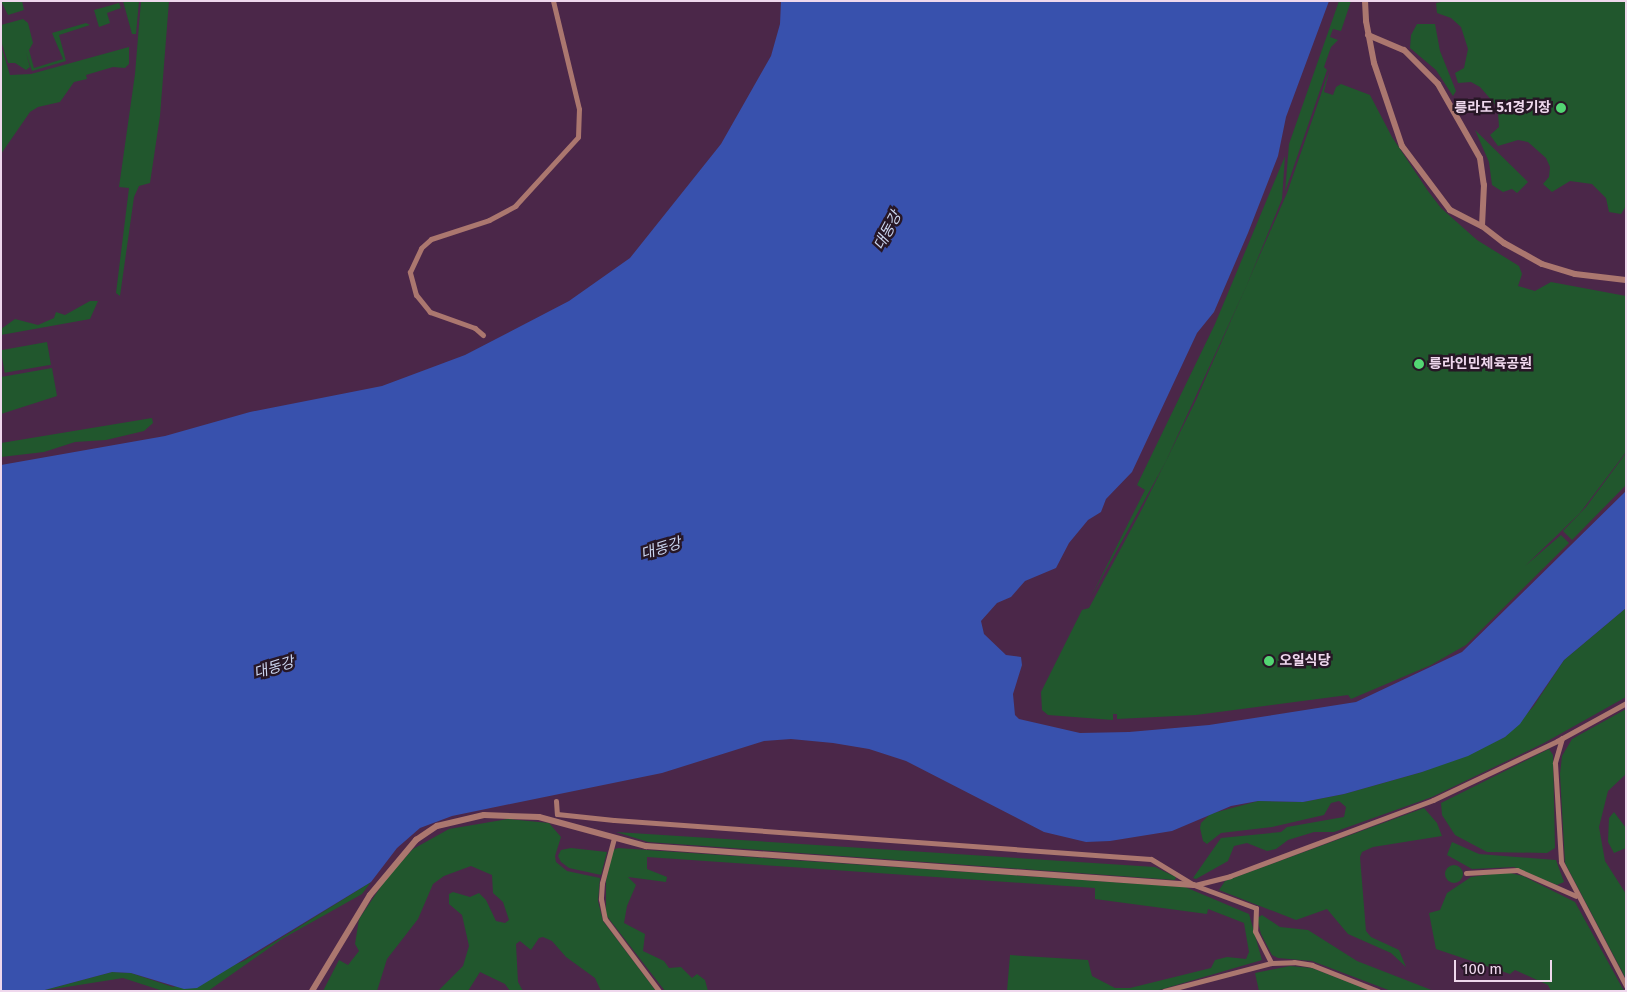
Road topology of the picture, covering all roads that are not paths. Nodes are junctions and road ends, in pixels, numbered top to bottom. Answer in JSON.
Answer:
{"nodes":[{"id":1,"x":553,"y":1,"type":"edge"},
{"id":2,"x":1365,"y":1,"type":"edge"},
{"id":3,"x":1368,"y":35,"type":"junction"},
{"id":4,"x":1482,"y":226,"type":"junction"},
{"id":5,"x":1626,"y":280,"type":"edge"},
{"id":6,"x":483,"y":335,"type":"dead end"},
{"id":7,"x":1626,"y":703,"type":"edge"},
{"id":8,"x":1562,"y":738,"type":"junction"},
{"id":9,"x":556,"y":801,"type":"dead end"},
{"id":10,"x":614,"y":838,"type":"junction"},
{"id":11,"x":1466,"y":873,"type":"dead end"},
{"id":12,"x":1194,"y":885,"type":"junction"},
{"id":13,"x":1577,"y":897,"type":"junction"},
{"id":14,"x":1271,"y":963,"type":"junction"},
{"id":15,"x":1626,"y":986,"type":"edge"},
{"id":16,"x":312,"y":991,"type":"edge"},
{"id":17,"x":660,"y":991,"type":"edge"},
{"id":18,"x":1164,"y":991,"type":"edge"},
{"id":19,"x":1378,"y":991,"type":"edge"}],
"edges":[{"from":1,"to":6,"type":"street"},
{"from":2,"to":3,"type":"street"},
{"from":3,"to":4,"type":"street"},
{"from":3,"to":4,"type":"street"},
{"from":4,"to":5,"type":"street"},
{"from":7,"to":8,"type":"street"},
{"from":8,"to":12,"type":"street"},
{"from":8,"to":13,"type":"street"},
{"from":9,"to":12,"type":"street"},
{"from":10,"to":12,"type":"street"},
{"from":10,"to":16,"type":"street"},
{"from":10,"to":17,"type":"street"},
{"from":11,"to":13,"type":"street"},
{"from":12,"to":14,"type":"street"},
{"from":13,"to":15,"type":"street"},
{"from":14,"to":18,"type":"street"},
{"from":14,"to":19,"type":"street"}]}
